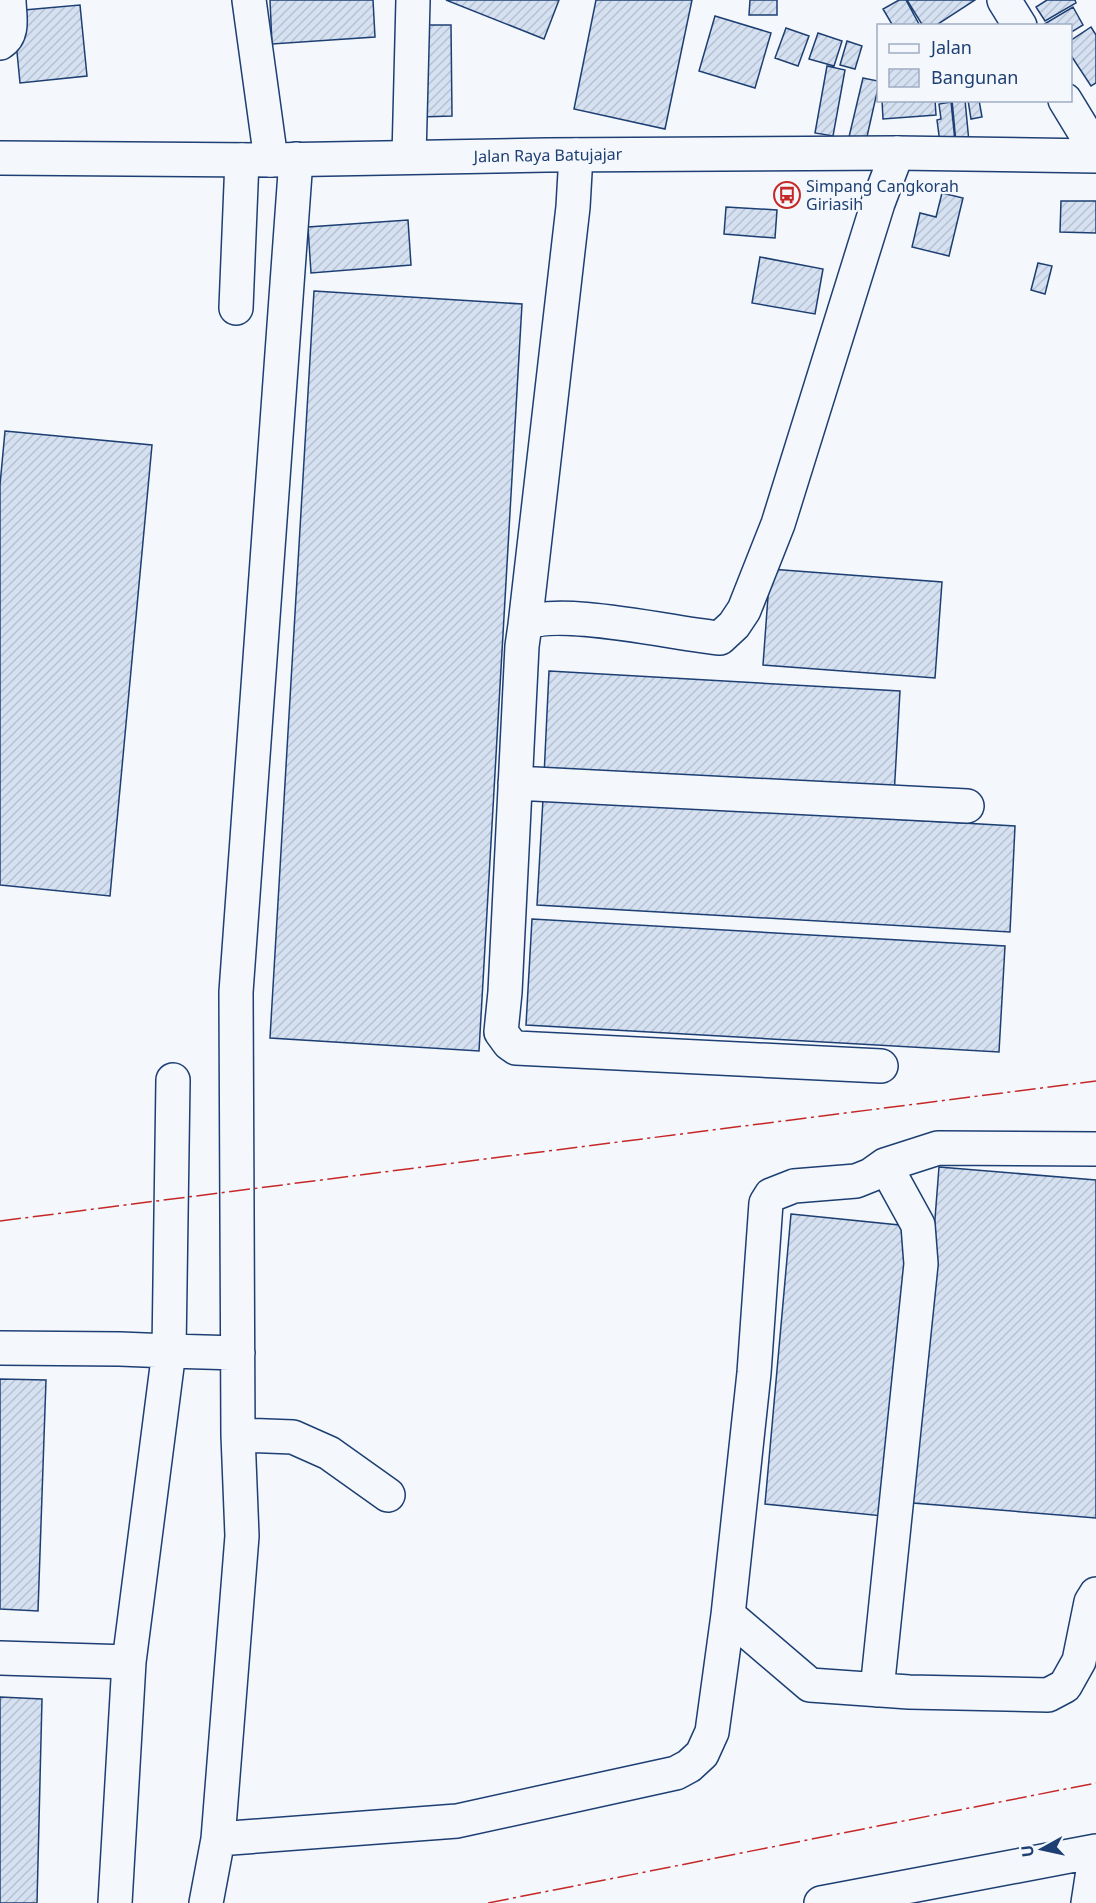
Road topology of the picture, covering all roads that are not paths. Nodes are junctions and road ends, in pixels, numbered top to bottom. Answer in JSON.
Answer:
{"nodes":[{"id":1,"x":9,"y":0,"type":"edge"},
{"id":2,"x":249,"y":0,"type":"edge"},
{"id":3,"x":412,"y":0,"type":"edge"},
{"id":4,"x":1004,"y":0,"type":"edge"},
{"id":5,"x":1019,"y":24,"type":"edge"},
{"id":6,"x":0,"y":43,"type":"edge"},
{"id":7,"x":1066,"y":102,"type":"edge"},
{"id":8,"x":1096,"y":151,"type":"edge"},
{"id":9,"x":897,"y":153,"type":"junction"},
{"id":10,"x":576,"y":155,"type":"junction"},
{"id":11,"x":1096,"y":156,"type":"edge"},
{"id":12,"x":0,"y":158,"type":"edge"},
{"id":13,"x":409,"y":158,"type":"junction"},
{"id":14,"x":270,"y":160,"type":"junction"},
{"id":15,"x":236,"y":308,"type":"dead end"},
{"id":16,"x":525,"y":625,"type":"junction"},
{"id":17,"x":515,"y":783,"type":"junction"},
{"id":18,"x":967,"y":806,"type":"dead end"},
{"id":19,"x":881,"y":1066,"type":"dead end"},
{"id":20,"x":173,"y":1080,"type":"dead end"},
{"id":21,"x":1096,"y":1149,"type":"edge"},
{"id":22,"x":885,"y":1165,"type":"junction"},
{"id":23,"x":0,"y":1348,"type":"edge"},
{"id":24,"x":169,"y":1352,"type":"junction"},
{"id":25,"x":238,"y":1353,"type":"junction"},
{"id":26,"x":238,"y":1435,"type":"junction"},
{"id":27,"x":388,"y":1495,"type":"dead end"},
{"id":28,"x":1096,"y":1594,"type":"edge"},
{"id":29,"x":728,"y":1615,"type":"junction"},
{"id":30,"x":0,"y":1659,"type":"edge"},
{"id":31,"x":129,"y":1662,"type":"junction"},
{"id":32,"x":877,"y":1689,"type":"junction"},
{"id":33,"x":218,"y":1839,"type":"junction"},
{"id":34,"x":1096,"y":1851,"type":"edge"},
{"id":35,"x":115,"y":1903,"type":"edge"},
{"id":36,"x":206,"y":1903,"type":"edge"},
{"id":37,"x":820,"y":1903,"type":"edge"},
{"id":38,"x":1088,"y":1903,"type":"edge"}],
"edges":[{"from":1,"to":6,"type":"main road"},
{"from":2,"to":14,"type":"main road"},
{"from":3,"to":13,"type":"main road"},
{"from":4,"to":5,"type":"main road"},
{"from":7,"to":8,"type":"main road"},
{"from":9,"to":10,"type":"main road","name":"Jalan Raya Batujajar"},
{"from":9,"to":11,"type":"main road","name":"Jalan Raya Batujajar"},
{"from":9,"to":16,"type":"main road"},
{"from":10,"to":13,"type":"main road","name":"Jalan Raya Batujajar"},
{"from":10,"to":16,"type":"main road"},
{"from":12,"to":14,"type":"main road","name":"Jalan Raya Batujajar"},
{"from":13,"to":14,"type":"main road","name":"Jalan Raya Batujajar"},
{"from":14,"to":15,"type":"main road"},
{"from":14,"to":25,"type":"main road"},
{"from":16,"to":17,"type":"main road"},
{"from":17,"to":18,"type":"main road"},
{"from":17,"to":19,"type":"main road"},
{"from":20,"to":24,"type":"main road"},
{"from":21,"to":22,"type":"main road"},
{"from":22,"to":29,"type":"main road"},
{"from":22,"to":32,"type":"main road"},
{"from":23,"to":24,"type":"main road"},
{"from":24,"to":25,"type":"main road"},
{"from":24,"to":31,"type":"main road"},
{"from":25,"to":26,"type":"main road"},
{"from":26,"to":27,"type":"main road"},
{"from":26,"to":33,"type":"main road"},
{"from":28,"to":32,"type":"main road"},
{"from":29,"to":32,"type":"main road"},
{"from":29,"to":33,"type":"main road"},
{"from":30,"to":31,"type":"main road"},
{"from":31,"to":35,"type":"main road"},
{"from":33,"to":36,"type":"main road"},
{"from":34,"to":37,"type":"main road"},
{"from":34,"to":38,"type":"main road"}]}
